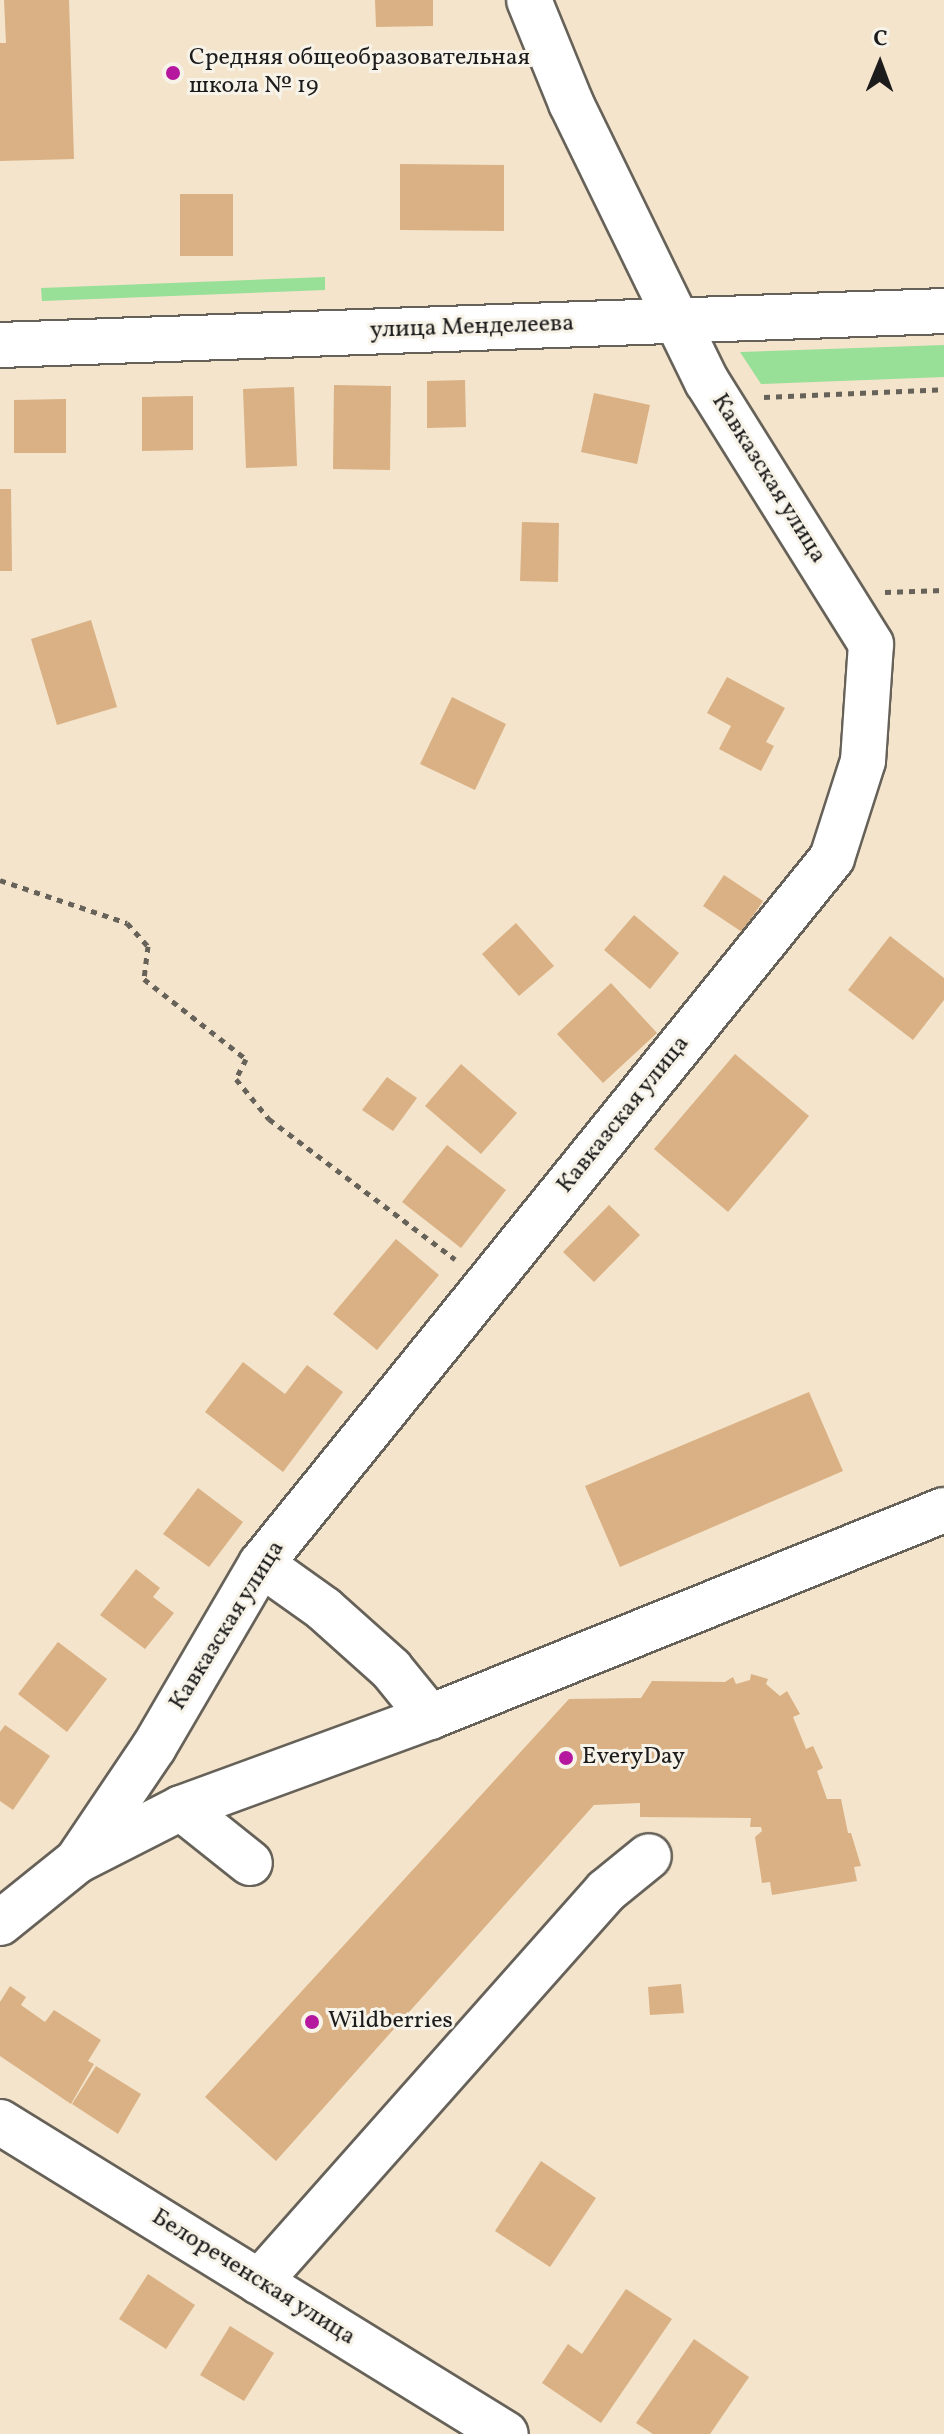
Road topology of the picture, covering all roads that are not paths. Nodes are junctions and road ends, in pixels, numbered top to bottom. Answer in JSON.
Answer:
{"nodes":[{"id":1,"x":529,"y":0,"type":"edge"},
{"id":2,"x":944,"y":311,"type":"edge"},
{"id":3,"x":675,"y":321,"type":"junction"},
{"id":4,"x":0,"y":345,"type":"edge"},
{"id":5,"x":944,"y":1510,"type":"edge"},
{"id":6,"x":261,"y":1564,"type":"junction"},
{"id":7,"x":430,"y":1717,"type":"junction"},
{"id":8,"x":181,"y":1808,"type":"junction"},
{"id":9,"x":649,"y":1856,"type":"dead end"},
{"id":10,"x":77,"y":1861,"type":"junction"},
{"id":11,"x":250,"y":1863,"type":"dead end"},
{"id":12,"x":0,"y":1923,"type":"edge"},
{"id":13,"x":0,"y":2122,"type":"edge"},
{"id":14,"x":259,"y":2282,"type":"junction"},
{"id":15,"x":506,"y":2434,"type":"edge"}],
"edges":[{"from":1,"to":3,"type":"street","name":"Кавказская улица"},
{"from":2,"to":3,"type":"street","name":"улица Менделеева"},
{"from":3,"to":4,"type":"street","name":"улица Менделеева"},
{"from":3,"to":6,"type":"street","name":"Кавказская улица"},
{"from":5,"to":7,"type":"street","name":"Кавказская улица"},
{"from":6,"to":7,"type":"street"},
{"from":6,"to":10,"type":"street","name":"Кавказская улица"},
{"from":7,"to":8,"type":"street","name":"Кавказская улица"},
{"from":8,"to":10,"type":"street","name":"Кавказская улица"},
{"from":8,"to":11,"type":"street"},
{"from":9,"to":14,"type":"street"},
{"from":10,"to":12,"type":"street","name":"Кавказская улица"},
{"from":13,"to":14,"type":"street","name":"Белореченская улица"},
{"from":14,"to":15,"type":"street","name":"Белореченская улица"}]}
